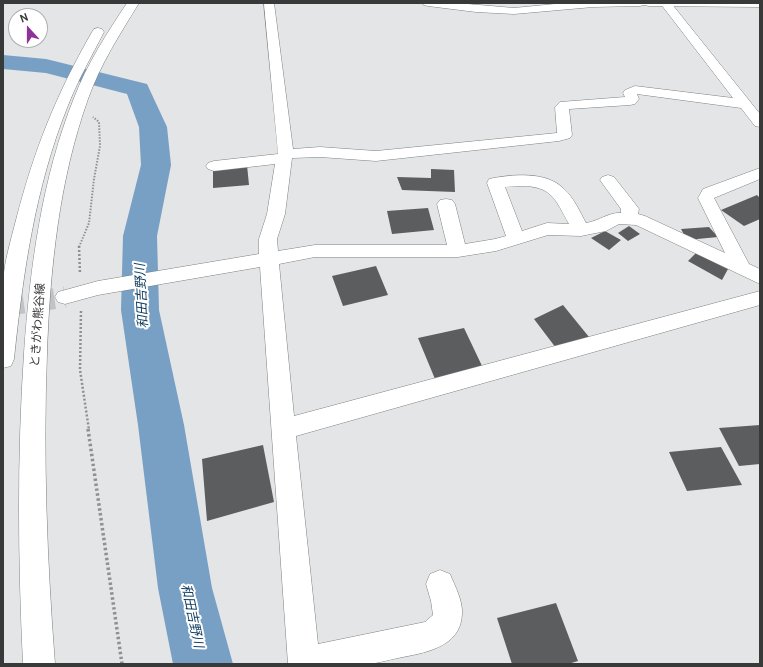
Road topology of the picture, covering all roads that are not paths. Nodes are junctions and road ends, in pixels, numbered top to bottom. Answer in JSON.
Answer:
{"nodes":[{"id":1,"x":133,"y":3,"type":"edge"},
{"id":2,"x":269,"y":3,"type":"edge"},
{"id":3,"x":428,"y":3,"type":"edge"},
{"id":4,"x":640,"y":3,"type":"edge"},
{"id":5,"x":648,"y":3,"type":"edge"},
{"id":6,"x":665,"y":3,"type":"edge"},
{"id":7,"x":760,"y":4,"type":"edge"},
{"id":8,"x":104,"y":23,"type":"dead end"},
{"id":9,"x":745,"y":104,"type":"junction"},
{"id":10,"x":69,"y":108,"type":"junction"},
{"id":11,"x":760,"y":123,"type":"edge"},
{"id":12,"x":285,"y":156,"type":"junction"},
{"id":13,"x":214,"y":166,"type":"dead end"},
{"id":14,"x":760,"y":173,"type":"edge"},
{"id":15,"x":608,"y":180,"type":"dead end"},
{"id":16,"x":446,"y":204,"type":"dead end"},
{"id":17,"x":629,"y":218,"type":"junction"},
{"id":18,"x":581,"y":230,"type":"junction"},
{"id":19,"x":516,"y":238,"type":"junction"},
{"id":20,"x":458,"y":252,"type":"junction"},
{"id":21,"x":268,"y":260,"type":"junction"},
{"id":22,"x":742,"y":268,"type":"junction"},
{"id":23,"x":760,"y":277,"type":"edge"},
{"id":24,"x":81,"y":292,"type":"tunnel mouth"},
{"id":25,"x":760,"y":298,"type":"edge"},
{"id":26,"x":3,"y":359,"type":"edge"},
{"id":27,"x":284,"y":429,"type":"junction"},
{"id":28,"x":440,"y":584,"type":"dead end"},
{"id":29,"x":304,"y":663,"type":"edge"},
{"id":30,"x":39,"y":664,"type":"edge"}],
"edges":[{"from":1,"to":10,"type":"main road","name":"ときがわ熊谷線"},
{"from":2,"to":12,"type":"street"},
{"from":3,"to":4,"type":"main road"},
{"from":5,"to":6,"type":"main road"},
{"from":6,"to":7,"type":"main road"},
{"from":6,"to":9,"type":"street"},
{"from":8,"to":10,"type":"main road","name":"ときがわ熊谷線"},
{"from":9,"to":11,"type":"street"},
{"from":9,"to":12,"type":"street"},
{"from":10,"to":26,"type":"main road","name":"ときがわ熊谷線"},
{"from":10,"to":30,"type":"main road","name":"ときがわ熊谷線"},
{"from":12,"to":13,"type":"street"},
{"from":12,"to":21,"type":"street"},
{"from":14,"to":22,"type":"street"},
{"from":15,"to":17,"type":"street"},
{"from":16,"to":20,"type":"street"},
{"from":17,"to":18,"type":"street"},
{"from":17,"to":22,"type":"street"},
{"from":18,"to":19,"type":"street"},
{"from":18,"to":19,"type":"street"},
{"from":19,"to":20,"type":"street"},
{"from":20,"to":21,"type":"street"},
{"from":21,"to":24,"type":"street"},
{"from":21,"to":27,"type":"street"},
{"from":22,"to":23,"type":"street"},
{"from":25,"to":27,"type":"street"},
{"from":27,"to":29,"type":"street"},
{"from":28,"to":29,"type":"street"}]}
